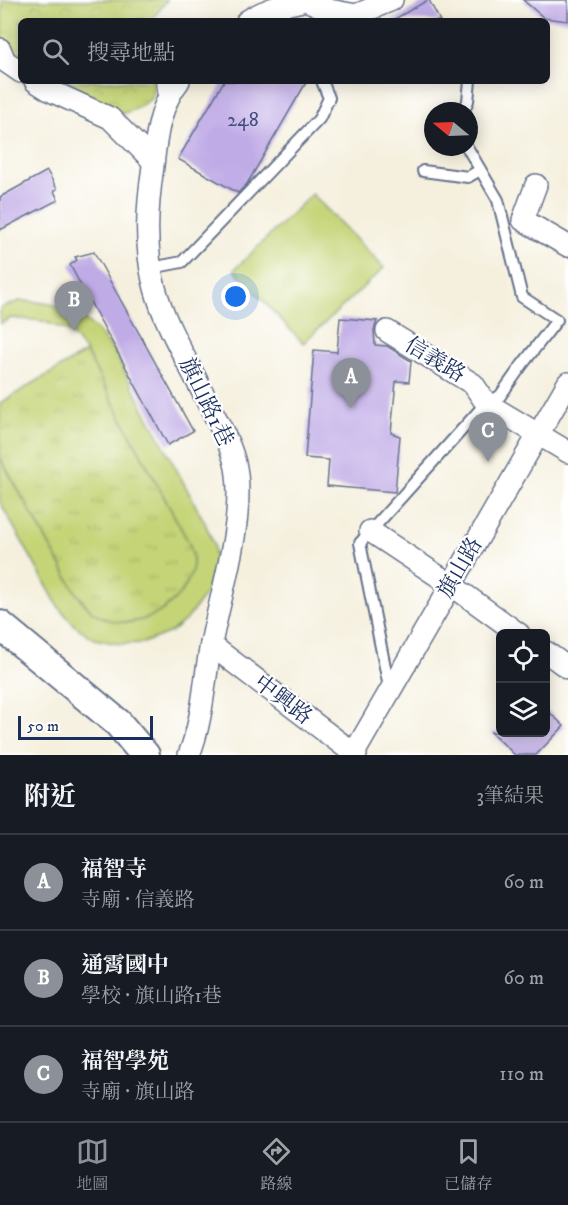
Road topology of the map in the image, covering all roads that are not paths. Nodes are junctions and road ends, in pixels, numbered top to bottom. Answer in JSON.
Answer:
{"nodes":[{"id":1,"x":274,"y":0,"type":"edge"},
{"id":2,"x":306,"y":0,"type":"edge"},
{"id":3,"x":392,"y":0,"type":"edge"},
{"id":4,"x":253,"y":17,"type":"edge"},
{"id":5,"x":0,"y":49,"type":"edge"},
{"id":6,"x":18,"y":70,"type":"edge"},
{"id":7,"x":41,"y":84,"type":"edge"},
{"id":8,"x":162,"y":84,"type":"edge"},
{"id":9,"x":177,"y":84,"type":"edge"},
{"id":10,"x":323,"y":84,"type":"edge"},
{"id":11,"x":470,"y":84,"type":"edge"},
{"id":12,"x":468,"y":102,"type":"edge"},
{"id":13,"x":164,"y":105,"type":"junction"},
{"id":14,"x":472,"y":156,"type":"edge"},
{"id":15,"x":153,"y":161,"type":"junction"},
{"id":16,"x":480,"y":170,"type":"junction"},
{"id":17,"x":423,"y":171,"type":"dead end"},
{"id":18,"x":536,"y":185,"type":"dead end"},
{"id":19,"x":568,"y":246,"type":"edge"},
{"id":20,"x":151,"y":268,"type":"junction"},
{"id":21,"x":387,"y":331,"type":"dead end"},
{"id":22,"x":568,"y":383,"type":"edge"},
{"id":23,"x":486,"y":403,"type":"junction"},
{"id":24,"x":537,"y":434,"type":"junction"},
{"id":25,"x":568,"y":453,"type":"edge"},
{"id":26,"x":370,"y":531,"type":"junction"},
{"id":27,"x":450,"y":584,"type":"junction"},
{"id":28,"x":0,"y":625,"type":"edge"},
{"id":29,"x":513,"y":629,"type":"edge"},
{"id":30,"x":211,"y":645,"type":"junction"},
{"id":31,"x":550,"y":655,"type":"edge"},
{"id":32,"x":568,"y":668,"type":"edge"},
{"id":33,"x":390,"y":690,"type":"junction"},
{"id":34,"x":146,"y":755,"type":"edge"},
{"id":35,"x":189,"y":755,"type":"edge"},
{"id":36,"x":354,"y":755,"type":"edge"}],
"edges":[{"from":1,"to":4,"type":"street"},
{"from":2,"to":3,"type":"street"},
{"from":2,"to":4,"type":"street"},
{"from":5,"to":6,"type":"street"},
{"from":7,"to":15,"type":"street"},
{"from":8,"to":13,"type":"lane"},
{"from":9,"to":13,"type":"street","name":"旗山路1巷"},
{"from":10,"to":20,"type":"lane"},
{"from":11,"to":12,"type":"lane"},
{"from":13,"to":15,"type":"street","name":"旗山路1巷"},
{"from":14,"to":16,"type":"lane"},
{"from":15,"to":20,"type":"street","name":"旗山路1巷"},
{"from":16,"to":17,"type":"lane"},
{"from":16,"to":23,"type":"lane"},
{"from":18,"to":19,"type":"street"},
{"from":20,"to":30,"type":"street","name":"旗山路1巷"},
{"from":21,"to":23,"type":"street","name":"信義路"},
{"from":22,"to":24,"type":"street","name":"旗山路"},
{"from":23,"to":24,"type":"street","name":"信義路"},
{"from":23,"to":26,"type":"lane"},
{"from":24,"to":25,"type":"street","name":"信義路"},
{"from":24,"to":27,"type":"street","name":"旗山路"},
{"from":26,"to":27,"type":"street"},
{"from":26,"to":33,"type":"lane"},
{"from":27,"to":29,"type":"street"},
{"from":27,"to":33,"type":"street","name":"旗山路"},
{"from":28,"to":34,"type":"street"},
{"from":30,"to":35,"type":"street","name":"旗山路1巷"},
{"from":30,"to":36,"type":"street","name":"中興路"},
{"from":31,"to":32,"type":"street"},
{"from":33,"to":36,"type":"street","name":"旗山路"}]}
